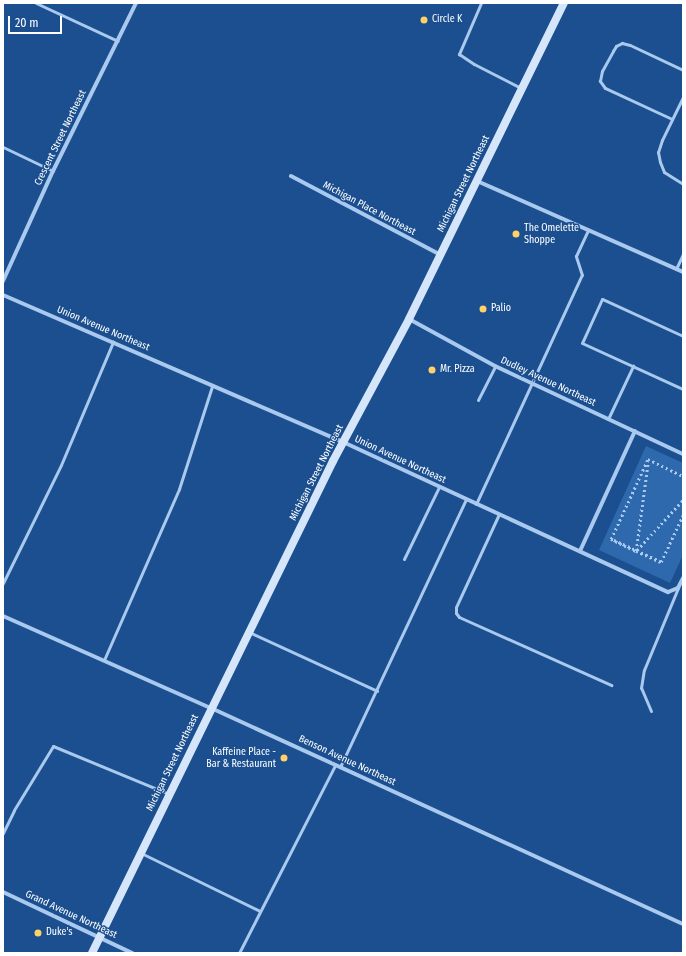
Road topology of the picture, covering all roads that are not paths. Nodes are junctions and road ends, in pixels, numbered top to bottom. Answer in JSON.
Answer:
{"nodes":[{"id":1,"x":36,"y":3,"type":"edge"},
{"id":2,"x":136,"y":3,"type":"edge"},
{"id":3,"x":481,"y":3,"type":"edge"},
{"id":4,"x":564,"y":3,"type":"edge"},
{"id":5,"x":118,"y":41,"type":"junction"},
{"id":6,"x":683,"y":70,"type":"edge"},
{"id":7,"x":522,"y":89,"type":"junction"},
{"id":8,"x":683,"y":97,"type":"edge"},
{"id":9,"x":672,"y":119,"type":"junction"},
{"id":10,"x":3,"y":147,"type":"edge"},
{"id":11,"x":53,"y":171,"type":"junction"},
{"id":12,"x":291,"y":176,"type":"dead end"},
{"id":13,"x":476,"y":181,"type":"junction"},
{"id":14,"x":683,"y":184,"type":"edge"},
{"id":15,"x":588,"y":230,"type":"junction"},
{"id":16,"x":683,"y":254,"type":"edge"},
{"id":17,"x":441,"y":255,"type":"junction"},
{"id":18,"x":676,"y":269,"type":"junction"},
{"id":19,"x":683,"y":272,"type":"edge"},
{"id":20,"x":3,"y":281,"type":"edge"},
{"id":21,"x":3,"y":294,"type":"edge"},
{"id":22,"x":409,"y":319,"type":"junction"},
{"id":23,"x":683,"y":336,"type":"edge"},
{"id":24,"x":113,"y":342,"type":"junction"},
{"id":25,"x":495,"y":366,"type":"junction"},
{"id":26,"x":633,"y":366,"type":"junction"},
{"id":27,"x":531,"y":382,"type":"junction"},
{"id":28,"x":212,"y":386,"type":"junction"},
{"id":29,"x":683,"y":389,"type":"edge"},
{"id":30,"x":478,"y":400,"type":"dead end"},
{"id":31,"x":608,"y":419,"type":"junction"},
{"id":32,"x":635,"y":431,"type":"junction"},
{"id":33,"x":343,"y":442,"type":"junction"},
{"id":34,"x":683,"y":454,"type":"edge"},
{"id":35,"x":440,"y":487,"type":"junction"},
{"id":36,"x":466,"y":499,"type":"junction"},
{"id":37,"x":476,"y":504,"type":"junction"},
{"id":38,"x":499,"y":514,"type":"junction"},
{"id":39,"x":580,"y":551,"type":"junction"},
{"id":40,"x":404,"y":559,"type":"dead end"},
{"id":41,"x":683,"y":578,"type":"edge"},
{"id":42,"x":3,"y":582,"type":"edge"},
{"id":43,"x":678,"y":588,"type":"junction"},
{"id":44,"x":3,"y":616,"type":"edge"},
{"id":45,"x":249,"y":632,"type":"junction"},
{"id":46,"x":104,"y":660,"type":"junction"},
{"id":47,"x":611,"y":685,"type":"dead end"},
{"id":48,"x":377,"y":691,"type":"junction"},
{"id":49,"x":211,"y":708,"type":"junction"},
{"id":50,"x":651,"y":711,"type":"dead end"},
{"id":51,"x":335,"y":765,"type":"junction"},
{"id":52,"x":340,"y":767,"type":"junction"},
{"id":53,"x":169,"y":794,"type":"junction"},
{"id":54,"x":3,"y":833,"type":"edge"},
{"id":55,"x":141,"y":853,"type":"junction"},
{"id":56,"x":3,"y":892,"type":"edge"},
{"id":57,"x":260,"y":911,"type":"junction"},
{"id":58,"x":683,"y":924,"type":"edge"},
{"id":59,"x":99,"y":938,"type":"junction"},
{"id":60,"x":92,"y":953,"type":"edge"},
{"id":61,"x":132,"y":953,"type":"edge"},
{"id":62,"x":239,"y":953,"type":"edge"}],
"edges":[{"from":1,"to":5,"type":"lane"},
{"from":2,"to":5,"type":"street","name":"Crescent Street Northeast"},
{"from":3,"to":7,"type":"lane"},
{"from":4,"to":7,"type":"main road","name":"Michigan Street Northeast"},
{"from":5,"to":11,"type":"street","name":"Crescent Street Northeast"},
{"from":6,"to":9,"type":"lane"},
{"from":7,"to":13,"type":"main road","name":"Michigan Street Northeast"},
{"from":8,"to":9,"type":"lane"},
{"from":9,"to":14,"type":"lane"},
{"from":10,"to":11,"type":"lane"},
{"from":11,"to":20,"type":"street","name":"Crescent Street Northeast"},
{"from":12,"to":17,"type":"street","name":"Michigan Place Northeast"},
{"from":13,"to":15,"type":"street"},
{"from":13,"to":17,"type":"main road","name":"Michigan Street Northeast"},
{"from":15,"to":18,"type":"street"},
{"from":15,"to":27,"type":"lane"},
{"from":16,"to":18,"type":"lane"},
{"from":17,"to":22,"type":"main road","name":"Michigan Street Northeast"},
{"from":18,"to":19,"type":"street"},
{"from":21,"to":24,"type":"street","name":"Union Avenue Northeast"},
{"from":22,"to":25,"type":"street","name":"Dudley Avenue Northeast"},
{"from":22,"to":33,"type":"main road","name":"Michigan Street Northeast"},
{"from":23,"to":26,"type":"lane"},
{"from":24,"to":28,"type":"street","name":"Union Avenue Northeast"},
{"from":24,"to":42,"type":"lane"},
{"from":25,"to":27,"type":"street","name":"Dudley Avenue Northeast"},
{"from":25,"to":30,"type":"lane"},
{"from":26,"to":29,"type":"lane"},
{"from":26,"to":31,"type":"lane"},
{"from":27,"to":31,"type":"street","name":"Dudley Avenue Northeast"},
{"from":27,"to":37,"type":"lane"},
{"from":28,"to":33,"type":"street","name":"Union Avenue Northeast"},
{"from":28,"to":46,"type":"lane"},
{"from":31,"to":32,"type":"street","name":"Dudley Avenue Northeast"},
{"from":32,"to":34,"type":"street","name":"Dudley Avenue Northeast"},
{"from":32,"to":39,"type":"street"},
{"from":33,"to":35,"type":"street","name":"Union Avenue Northeast"},
{"from":33,"to":45,"type":"main road","name":"Michigan Street Northeast"},
{"from":35,"to":36,"type":"street","name":"Union Avenue Northeast"},
{"from":35,"to":40,"type":"lane"},
{"from":36,"to":37,"type":"street","name":"Union Avenue Northeast"},
{"from":36,"to":48,"type":"lane"},
{"from":37,"to":38,"type":"street","name":"Union Avenue Northeast"},
{"from":38,"to":39,"type":"street","name":"Union Avenue Northeast"},
{"from":38,"to":47,"type":"lane"},
{"from":39,"to":43,"type":"street","name":"Union Avenue Northeast"},
{"from":41,"to":43,"type":"street"},
{"from":43,"to":50,"type":"lane"},
{"from":44,"to":46,"type":"street","name":"Benson Avenue Northeast"},
{"from":45,"to":48,"type":"lane"},
{"from":45,"to":49,"type":"main road","name":"Michigan Street Northeast"},
{"from":46,"to":49,"type":"street","name":"Benson Avenue Northeast"},
{"from":48,"to":52,"type":"lane"},
{"from":49,"to":51,"type":"street","name":"Benson Avenue Northeast"},
{"from":49,"to":53,"type":"main road","name":"Michigan Street Northeast"},
{"from":51,"to":52,"type":"street","name":"Benson Avenue Northeast"},
{"from":51,"to":57,"type":"lane"},
{"from":52,"to":58,"type":"street","name":"Benson Avenue Northeast"},
{"from":53,"to":54,"type":"lane"},
{"from":53,"to":55,"type":"main road","name":"Michigan Street Northeast"},
{"from":55,"to":57,"type":"lane"},
{"from":55,"to":59,"type":"main road","name":"Michigan Street Northeast"},
{"from":56,"to":59,"type":"street","name":"Grand Avenue Northeast"},
{"from":57,"to":62,"type":"lane"},
{"from":59,"to":60,"type":"main road","name":"Michigan Street Northeast"},
{"from":59,"to":61,"type":"street","name":"Grand Avenue Northeast"}]}
